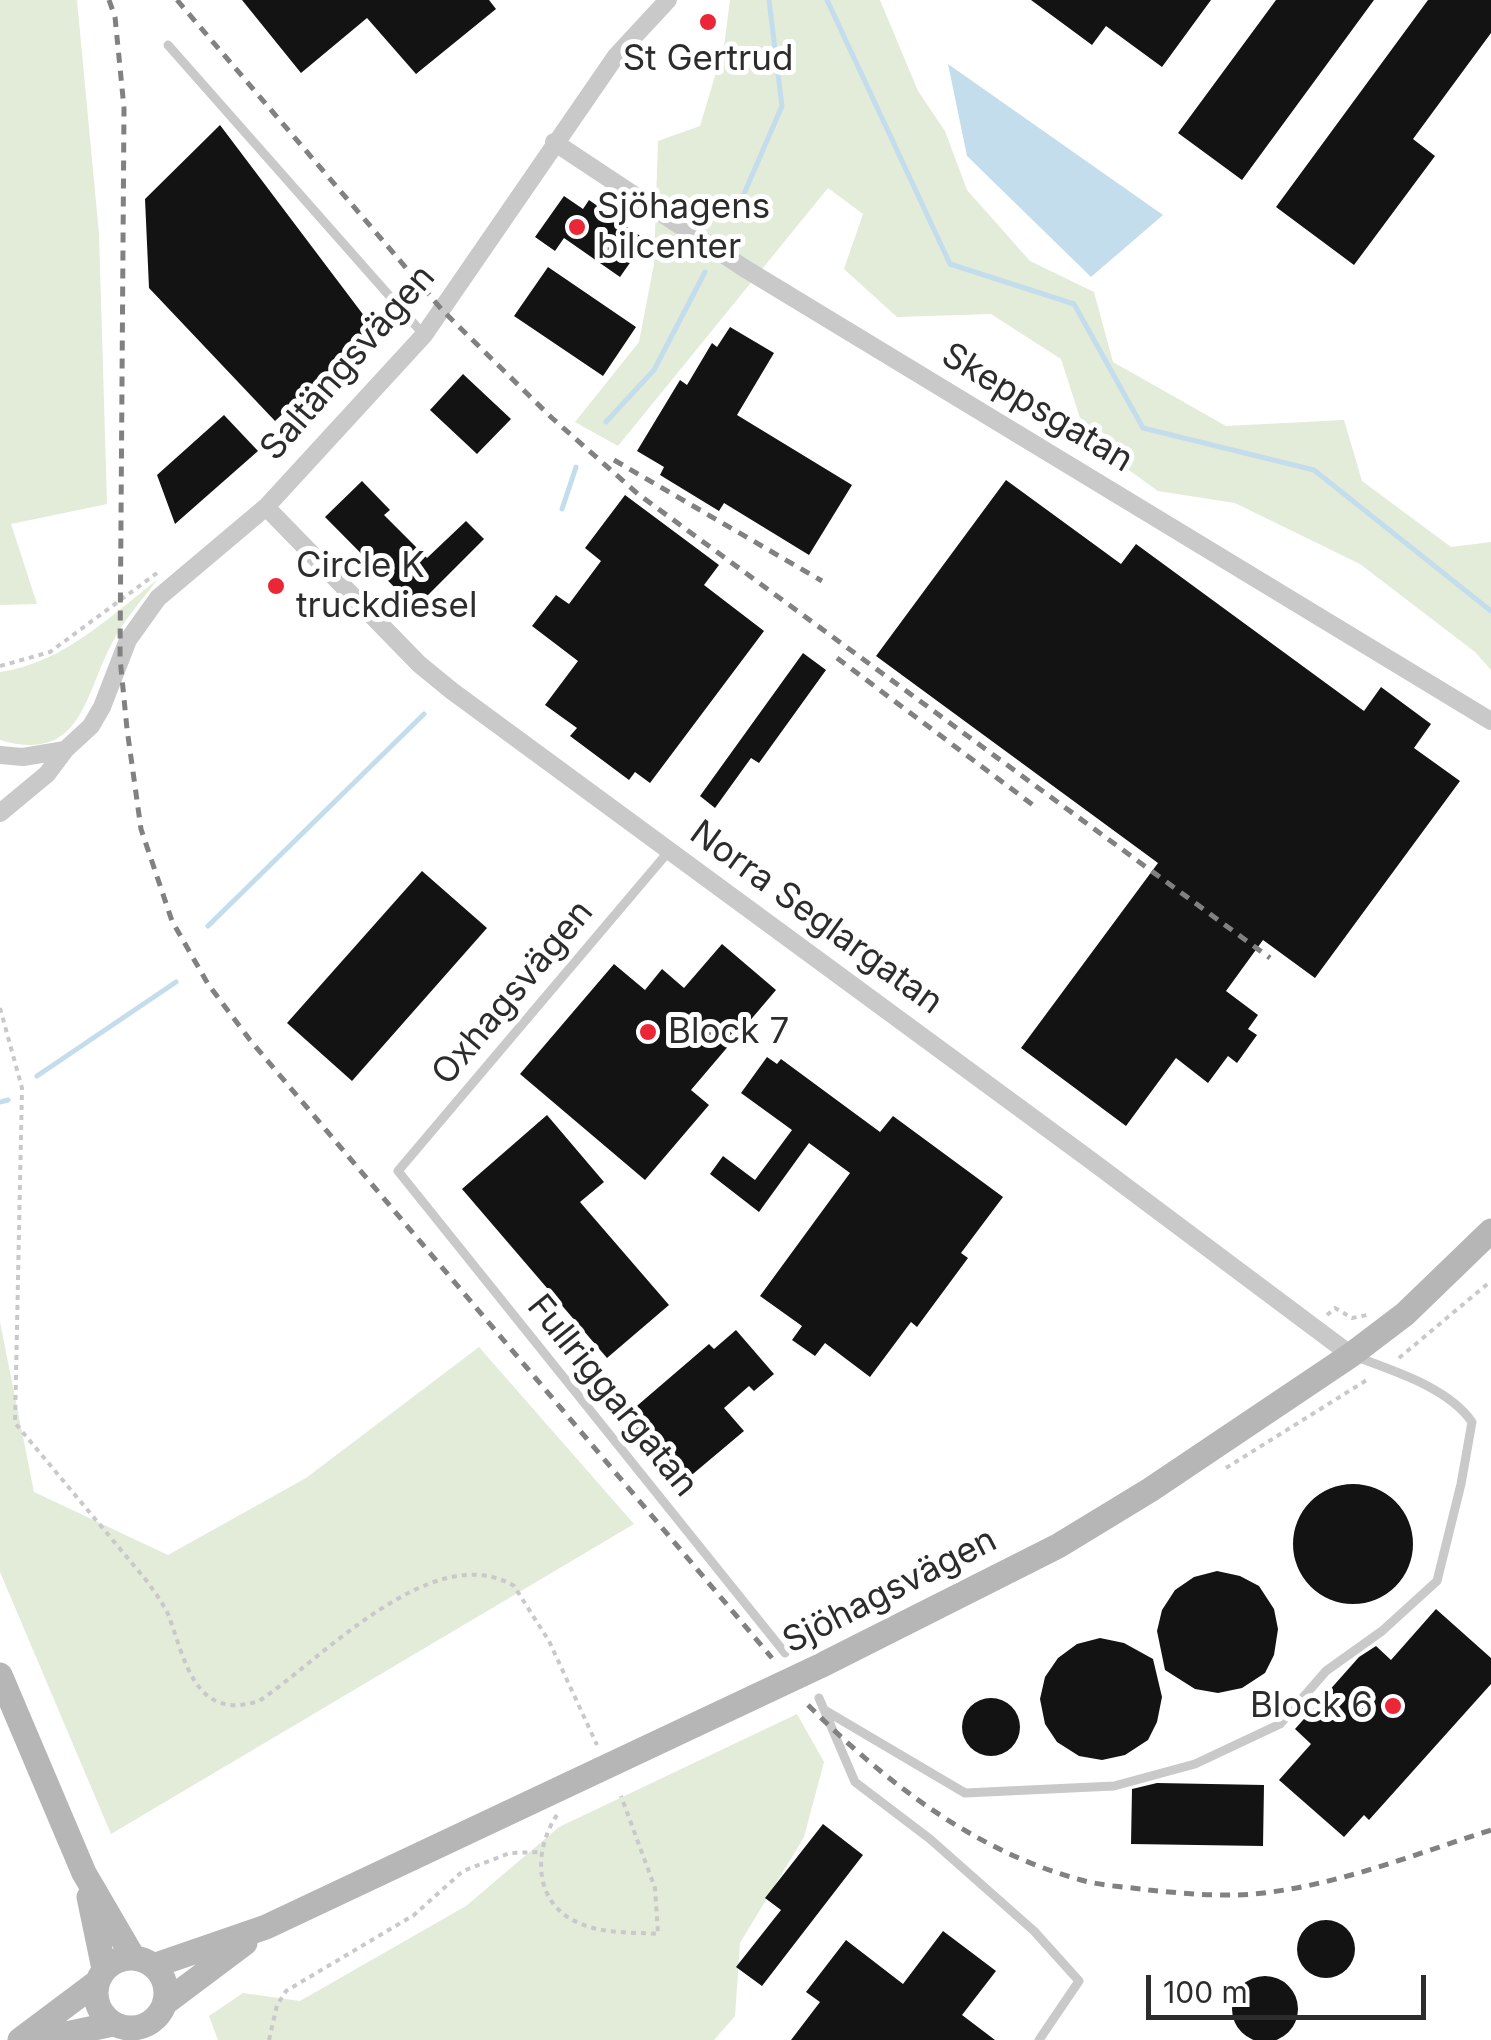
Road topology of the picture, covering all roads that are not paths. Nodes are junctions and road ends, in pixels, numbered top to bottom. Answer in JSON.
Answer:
{"nodes":[{"id":1,"x":668,"y":0,"type":"edge"},
{"id":2,"x":168,"y":45,"type":"dead end"},
{"id":3,"x":554,"y":142,"type":"junction"},
{"id":4,"x":424,"y":335,"type":"junction"},
{"id":5,"x":266,"y":506,"type":"junction"},
{"id":6,"x":1491,"y":721,"type":"edge"},
{"id":7,"x":65,"y":750,"type":"junction"},
{"id":8,"x":0,"y":755,"type":"edge"},
{"id":9,"x":0,"y":813,"type":"edge"},
{"id":10,"x":670,"y":851,"type":"junction"},
{"id":11,"x":398,"y":1171,"type":"joint"},
{"id":12,"x":1491,"y":1232,"type":"edge"},
{"id":13,"x":1351,"y":1355,"type":"junction"},
{"id":14,"x":786,"y":1654,"type":"dead end"},
{"id":15,"x":0,"y":1675,"type":"edge"},
{"id":16,"x":819,"y":1698,"type":"dead end"},
{"id":17,"x":826,"y":1712,"type":"junction"},
{"id":18,"x":84,"y":1872,"type":"junction"},
{"id":19,"x":266,"y":1926,"type":"junction"},
{"id":20,"x":143,"y":1962,"type":"junction"},
{"id":21,"x":100,"y":1976,"type":"junction"},
{"id":22,"x":163,"y":2020,"type":"edge"},
{"id":23,"x":126,"y":2031,"type":"edge"},
{"id":24,"x":20,"y":2040,"type":"edge"},
{"id":25,"x":38,"y":2040,"type":"edge"},
{"id":26,"x":1040,"y":2040,"type":"edge"}],
"edges":[{"from":1,"to":3,"type":"street","name":"Saltängsvägen"},
{"from":2,"to":4,"type":"lane"},
{"from":3,"to":4,"type":"street","name":"Saltängsvägen"},
{"from":3,"to":6,"type":"street","name":"Skeppsgatan"},
{"from":4,"to":5,"type":"street","name":"Saltängsvägen"},
{"from":5,"to":7,"type":"street","name":"Saltängsvägen"},
{"from":5,"to":10,"type":"street","name":"Norra Seglargatan"},
{"from":7,"to":8,"type":"street"},
{"from":7,"to":9,"type":"street","name":"Saltängsvägen"},
{"from":10,"to":11,"type":"lane","name":"Oxhagsvägen"},
{"from":10,"to":13,"type":"street","name":"Norra Seglargatan"},
{"from":11,"to":14,"type":"lane","name":"Fullriggargatan"},
{"from":12,"to":13,"type":"main road","name":"Sjöhagsvägen"},
{"from":13,"to":17,"type":"lane"},
{"from":13,"to":19,"type":"main road","name":"Sjöhagsvägen"},
{"from":15,"to":18,"type":"main road"},
{"from":16,"to":17,"type":"lane"},
{"from":17,"to":26,"type":"lane"},
{"from":18,"to":20,"type":"main road"},
{"from":18,"to":21,"type":"main road"},
{"from":19,"to":20,"type":"main road","name":"Sjöhagsvägen"},
{"from":19,"to":22,"type":"main road","name":"Sjöhagsvägen"},
{"from":20,"to":21,"type":"main road"},
{"from":20,"to":22,"type":"main road"},
{"from":21,"to":23,"type":"main road"},
{"from":21,"to":24,"type":"main road"},
{"from":22,"to":23,"type":"main road"},
{"from":23,"to":25,"type":"main road"}]}
